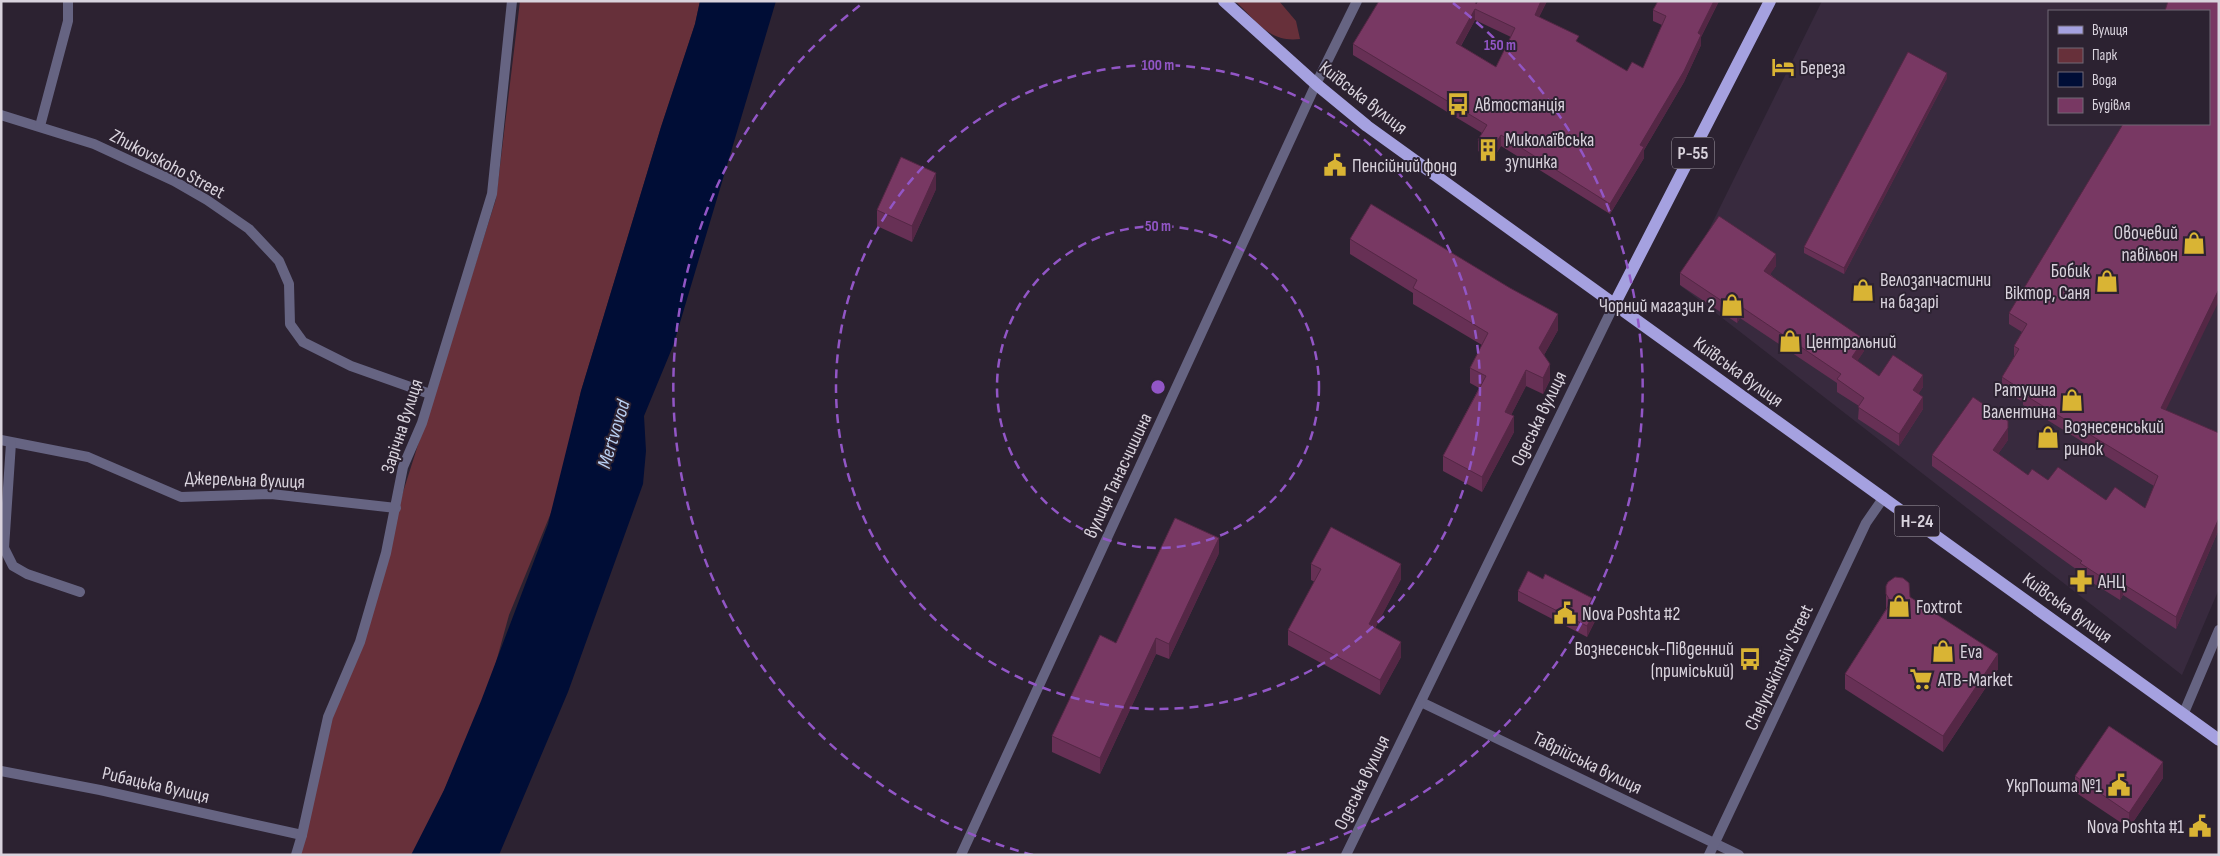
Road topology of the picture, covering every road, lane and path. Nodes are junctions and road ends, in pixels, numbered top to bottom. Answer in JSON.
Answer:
{"nodes":[{"id":1,"x":68,"y":1,"type":"edge"},
{"id":2,"x":512,"y":1,"type":"edge"},
{"id":3,"x":1224,"y":1,"type":"edge"},
{"id":4,"x":1356,"y":1,"type":"edge"},
{"id":5,"x":1770,"y":1,"type":"edge"},
{"id":6,"x":1316,"y":84,"type":"junction"},
{"id":7,"x":1,"y":115,"type":"edge"},
{"id":8,"x":40,"y":126,"type":"junction"},
{"id":9,"x":1614,"y":305,"type":"junction"},
{"id":10,"x":430,"y":394,"type":"junction"},
{"id":11,"x":6,"y":442,"type":"edge"},
{"id":12,"x":1884,"y":497,"type":"junction"},
{"id":13,"x":396,"y":508,"type":"junction"},
{"id":14,"x":80,"y":592,"type":"dead end"},
{"id":15,"x":2219,"y":630,"type":"edge"},
{"id":16,"x":1421,"y":702,"type":"junction"},
{"id":17,"x":2183,"y":715,"type":"junction"},
{"id":18,"x":2219,"y":740,"type":"edge"},
{"id":19,"x":1,"y":771,"type":"edge"},
{"id":20,"x":302,"y":835,"type":"junction"},
{"id":21,"x":1715,"y":843,"type":"junction"},
{"id":22,"x":296,"y":855,"type":"edge"},
{"id":23,"x":961,"y":855,"type":"edge"},
{"id":24,"x":1346,"y":855,"type":"edge"},
{"id":25,"x":1709,"y":855,"type":"edge"},
{"id":26,"x":1739,"y":855,"type":"edge"}],
"edges":[{"from":1,"to":8,"type":"street"},
{"from":2,"to":10,"type":"street","name":"Зарічна вулиця"},
{"from":3,"to":6,"type":"main road","name":"Київська вулиця","number":"Н-24"},
{"from":4,"to":6,"type":"street","name":"вулиця Танасчишина"},
{"from":5,"to":9,"type":"main road","name":"Одеська вулиця","number":"Р-55"},
{"from":6,"to":9,"type":"main road","name":"Київська вулиця","number":"Н-24"},
{"from":6,"to":23,"type":"street","name":"вулиця Танасчишина"},
{"from":7,"to":8,"type":"street","name":"Zhukovskoho Street"},
{"from":8,"to":10,"type":"street","name":"Zhukovskoho Street"},
{"from":9,"to":12,"type":"main road","name":"Київська вулиця","number":"Н-24"},
{"from":9,"to":16,"type":"street","name":"Одеська вулиця"},
{"from":10,"to":13,"type":"street","name":"Зарічна вулиця"},
{"from":11,"to":13,"type":"street","name":"Джерельна вулиця"},
{"from":11,"to":14,"type":"street","name":"Джерельна вулиця"},
{"from":12,"to":17,"type":"main road","name":"Київська вулиця","number":"Н-24"},
{"from":12,"to":21,"type":"street","name":"Chelyuskintsiv Street"},
{"from":13,"to":20,"type":"street","name":"Зарічна вулиця"},
{"from":15,"to":17,"type":"street"},
{"from":16,"to":21,"type":"street","name":"Таврійська вулиця"},
{"from":16,"to":24,"type":"street","name":"Одеська вулиця"},
{"from":17,"to":18,"type":"main road","name":"Київська вулиця","number":"Н-24"},
{"from":19,"to":20,"type":"street","name":"Рибацька вулиця"},
{"from":20,"to":22,"type":"street","name":"Зарічна вулиця"},
{"from":21,"to":25,"type":"street","name":"Chelyuskintsiv Street"},
{"from":21,"to":26,"type":"street","name":"Таврійська вулиця"}]}
